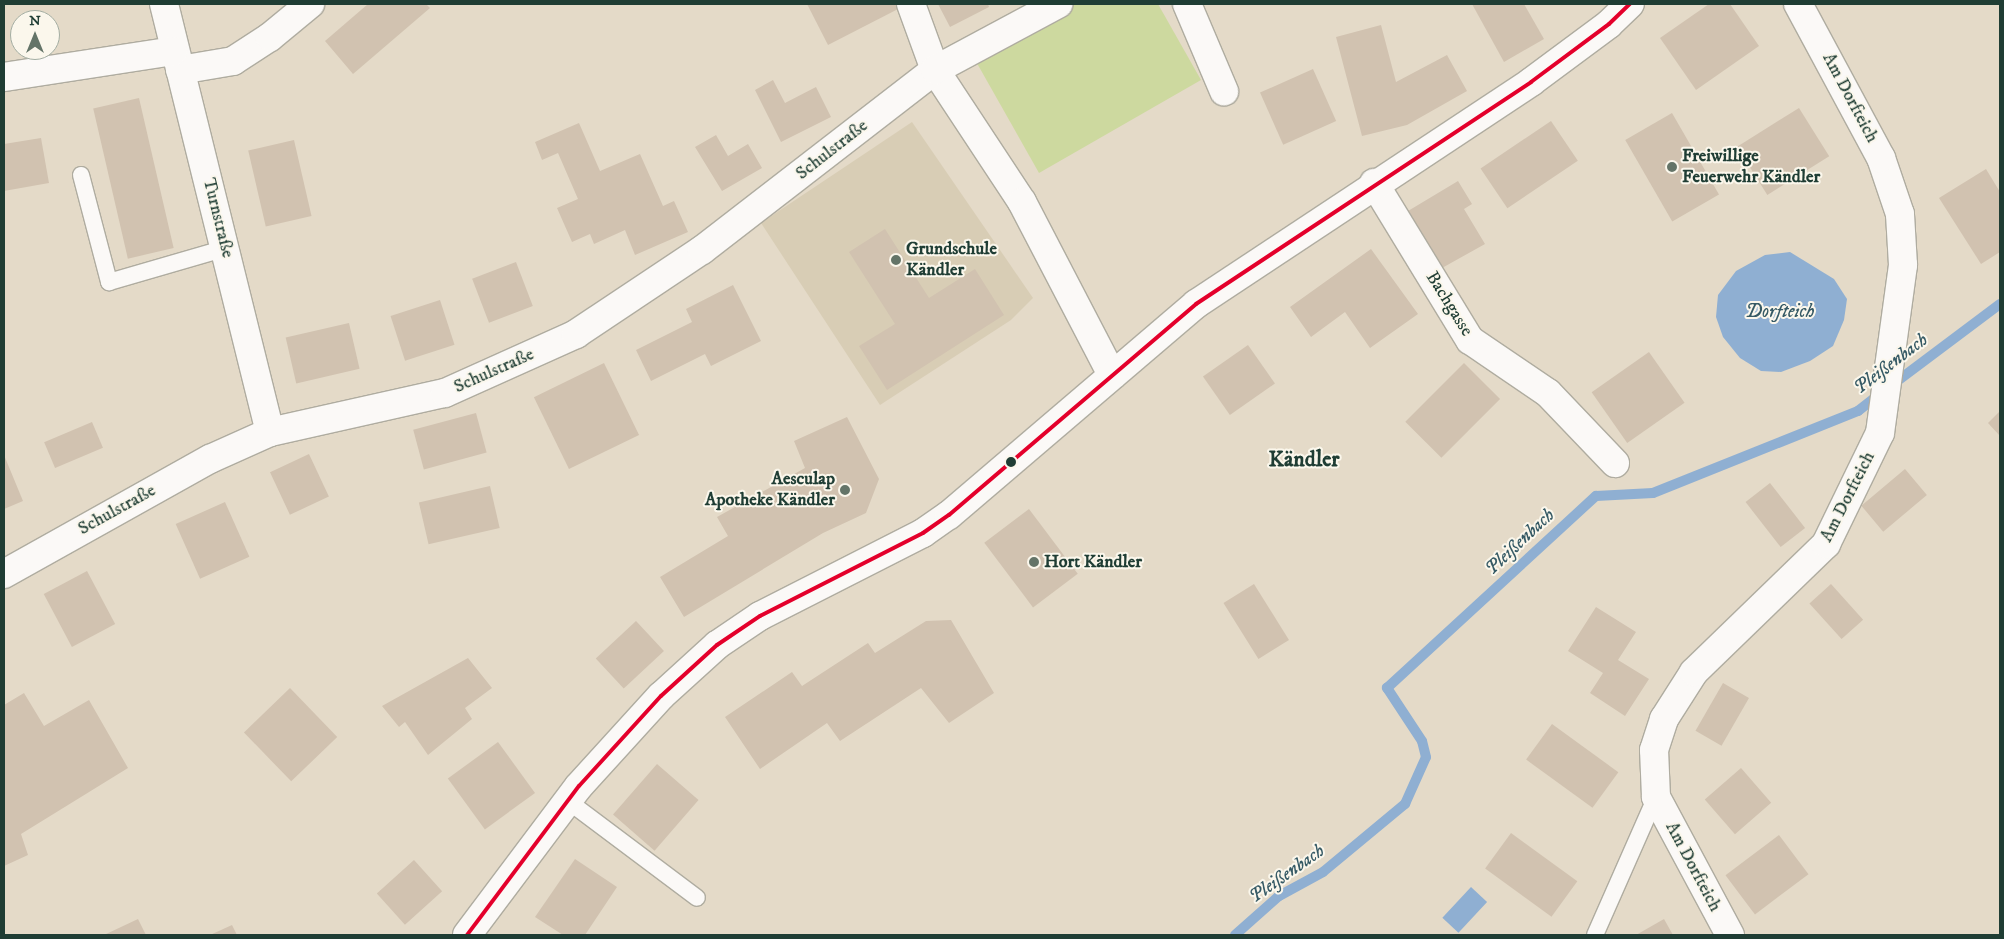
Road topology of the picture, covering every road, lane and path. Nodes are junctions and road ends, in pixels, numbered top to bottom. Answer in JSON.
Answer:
{"nodes":[{"id":1,"x":164,"y":4,"type":"edge"},
{"id":2,"x":310,"y":4,"type":"edge"},
{"id":3,"x":911,"y":4,"type":"edge"},
{"id":4,"x":1058,"y":4,"type":"edge"},
{"id":5,"x":1187,"y":4,"type":"edge"},
{"id":6,"x":1630,"y":4,"type":"edge"},
{"id":7,"x":1798,"y":4,"type":"edge"},
{"id":8,"x":177,"y":60,"type":"junction"},
{"id":9,"x":935,"y":70,"type":"junction"},
{"id":10,"x":4,"y":76,"type":"edge"},
{"id":11,"x":1224,"y":91,"type":"dead end"},
{"id":12,"x":81,"y":175,"type":"dead end"},
{"id":13,"x":1374,"y":183,"type":"junction"},
{"id":14,"x":226,"y":248,"type":"junction"},
{"id":15,"x":1112,"y":375,"type":"junction"},
{"id":16,"x":270,"y":432,"type":"junction"},
{"id":17,"x":1615,"y":463,"type":"dead end"},
{"id":18,"x":4,"y":574,"type":"edge"},
{"id":19,"x":1656,"y":797,"type":"junction"},
{"id":20,"x":568,"y":802,"type":"junction"},
{"id":21,"x":697,"y":898,"type":"dead end"},
{"id":22,"x":467,"y":935,"type":"edge"},
{"id":23,"x":1595,"y":935,"type":"edge"},
{"id":24,"x":1730,"y":935,"type":"edge"}],
"edges":[{"from":1,"to":8,"type":"street","name":"Turnstraße"},
{"from":2,"to":8,"type":"street"},
{"from":3,"to":9,"type":"street"},
{"from":4,"to":9,"type":"street","name":"Schulstraße"},
{"from":5,"to":11,"type":"street"},
{"from":6,"to":13,"type":"street"},
{"from":7,"to":19,"type":"street","name":"Am Dorfteich"},
{"from":8,"to":10,"type":"street"},
{"from":8,"to":14,"type":"street","name":"Turnstraße"},
{"from":9,"to":15,"type":"street"},
{"from":9,"to":16,"type":"street","name":"Schulstraße"},
{"from":12,"to":14,"type":"lane"},
{"from":13,"to":15,"type":"street"},
{"from":13,"to":17,"type":"street","name":"Bachgasse"},
{"from":14,"to":16,"type":"street","name":"Turnstraße"},
{"from":15,"to":20,"type":"street"},
{"from":16,"to":18,"type":"street","name":"Schulstraße"},
{"from":19,"to":23,"type":"lane"},
{"from":19,"to":24,"type":"street","name":"Am Dorfteich"},
{"from":20,"to":21,"type":"lane"},
{"from":20,"to":22,"type":"street"}]}
